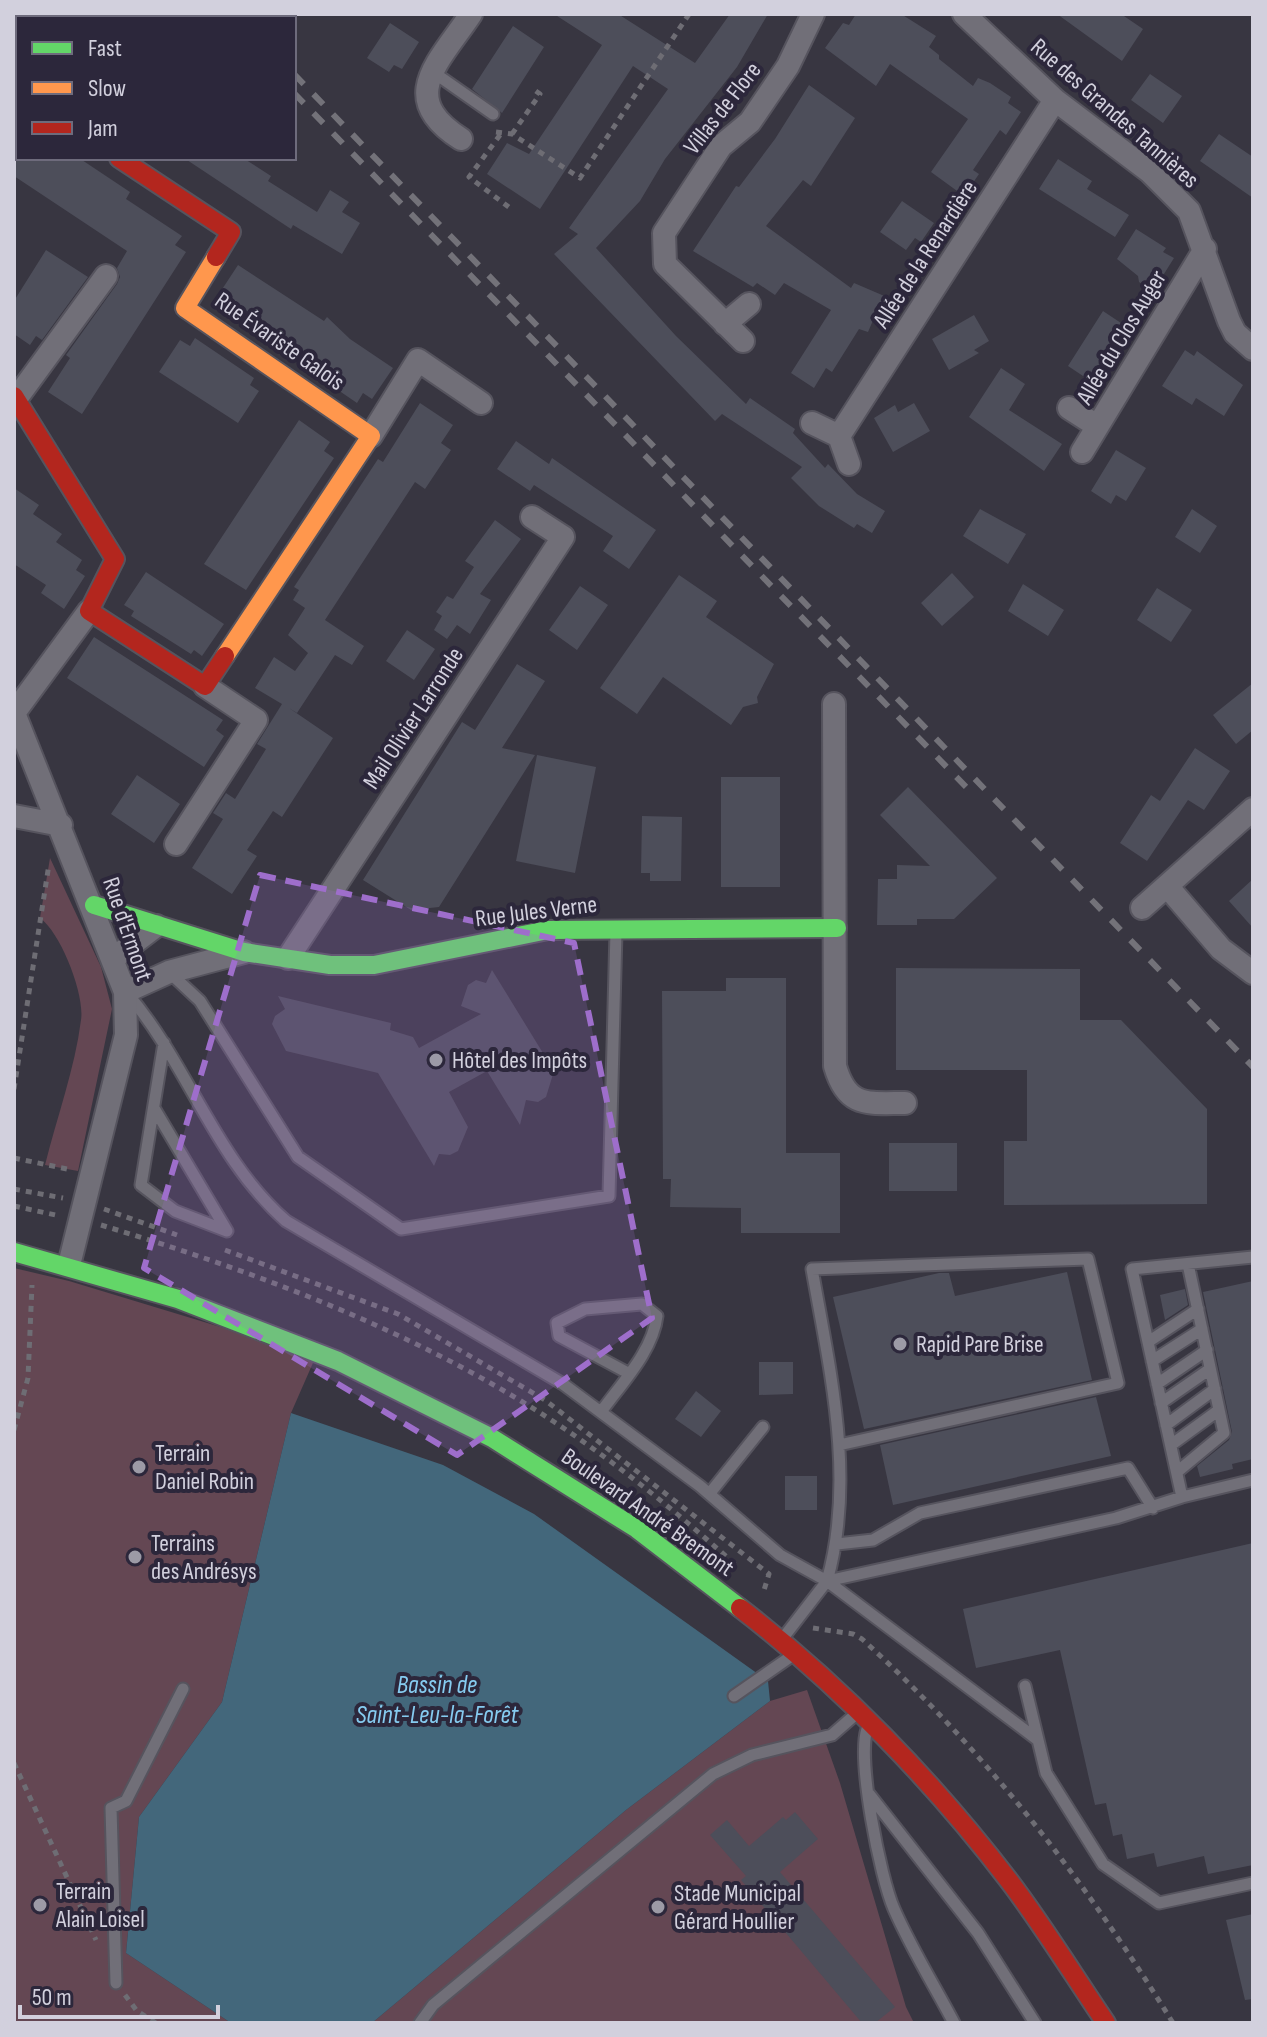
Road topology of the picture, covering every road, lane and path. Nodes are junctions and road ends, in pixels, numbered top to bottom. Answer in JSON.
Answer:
{"nodes":[{"id":1,"x":471,"y":14,"type":"edge"},
{"id":2,"x":689,"y":14,"type":"edge"},
{"id":3,"x":813,"y":14,"type":"edge"},
{"id":4,"x":964,"y":14,"type":"edge"},
{"id":5,"x":433,"y":72,"type":"junction"},
{"id":6,"x":533,"y":89,"type":"dead end"},
{"id":7,"x":1055,"y":100,"type":"junction"},
{"id":8,"x":493,"y":114,"type":"dead end"},
{"id":9,"x":488,"y":126,"type":"dead end"},
{"id":10,"x":512,"y":134,"type":"junction"},
{"id":11,"x":500,"y":135,"type":"junction"},
{"id":12,"x":461,"y":139,"type":"dead end"},
{"id":13,"x":122,"y":160,"type":"edge"},
{"id":14,"x":510,"y":208,"type":"dead end"},
{"id":15,"x":1205,"y":249,"type":"junction"},
{"id":16,"x":106,"y":276,"type":"dead end"},
{"id":17,"x":749,"y":304,"type":"dead end"},
{"id":18,"x":725,"y":324,"type":"junction"},
{"id":19,"x":743,"y":341,"type":"dead end"},
{"id":20,"x":1251,"y":342,"type":"edge"},
{"id":21,"x":15,"y":398,"type":"edge"},
{"id":22,"x":481,"y":403,"type":"dead end"},
{"id":23,"x":1069,"y":408,"type":"dead end"},
{"id":24,"x":812,"y":423,"type":"dead end"},
{"id":25,"x":1097,"y":426,"type":"junction"},
{"id":26,"x":371,"y":436,"type":"junction"},
{"id":27,"x":839,"y":436,"type":"junction"},
{"id":28,"x":1082,"y":452,"type":"dead end"},
{"id":29,"x":849,"y":464,"type":"dead end"},
{"id":30,"x":532,"y":517,"type":"dead end"},
{"id":31,"x":89,"y":611,"type":"junction"},
{"id":32,"x":205,"y":686,"type":"junction"},
{"id":33,"x":834,"y":704,"type":"dead end"},
{"id":34,"x":14,"y":713,"type":"edge"},
{"id":35,"x":1253,"y":809,"type":"edge"},
{"id":36,"x":14,"y":816,"type":"edge"},
{"id":37,"x":58,"y":824,"type":"junction"},
{"id":38,"x":176,"y":844,"type":"dead end"},
{"id":39,"x":1167,"y":886,"type":"junction"},
{"id":40,"x":94,"y":905,"type":"junction"},
{"id":41,"x":1142,"y":908,"type":"dead end"},
{"id":42,"x":156,"y":926,"type":"junction"},
{"id":43,"x":616,"y":928,"type":"junction"},
{"id":44,"x":837,"y":928,"type":"junction"},
{"id":45,"x":244,"y":952,"type":"junction"},
{"id":46,"x":114,"y":958,"type":"junction"},
{"id":47,"x":288,"y":958,"type":"junction"},
{"id":48,"x":169,"y":972,"type":"junction"},
{"id":49,"x":1253,"y":973,"type":"edge"},
{"id":50,"x":125,"y":992,"type":"junction"},
{"id":51,"x":164,"y":1043,"type":"junction"},
{"id":52,"x":17,"y":1058,"type":"edge"},
{"id":53,"x":14,"y":1089,"type":"edge"},
{"id":54,"x":905,"y":1103,"type":"dead end"},
{"id":55,"x":154,"y":1108,"type":"junction"},
{"id":56,"x":14,"y":1158,"type":"edge"},
{"id":57,"x":91,"y":1174,"type":"junction"},
{"id":58,"x":14,"y":1189,"type":"edge"},
{"id":59,"x":84,"y":1202,"type":"junction"},
{"id":60,"x":14,"y":1206,"type":"edge"},
{"id":61,"x":60,"y":1216,"type":"dead end"},
{"id":62,"x":187,"y":1238,"type":"dead end"},
{"id":63,"x":217,"y":1248,"type":"dead end"},
{"id":64,"x":14,"y":1252,"type":"edge"},
{"id":65,"x":1253,"y":1257,"type":"edge"},
{"id":66,"x":37,"y":1258,"type":"junction"},
{"id":67,"x":1188,"y":1264,"type":"junction"},
{"id":68,"x":69,"y":1265,"type":"junction"},
{"id":69,"x":1198,"y":1309,"type":"junction"},
{"id":70,"x":1202,"y":1329,"type":"junction"},
{"id":71,"x":1148,"y":1342,"type":"junction"},
{"id":72,"x":1207,"y":1350,"type":"junction"},
{"id":73,"x":1152,"y":1361,"type":"junction"},
{"id":74,"x":1210,"y":1369,"type":"junction"},
{"id":75,"x":628,"y":1373,"type":"junction"},
{"id":76,"x":1157,"y":1384,"type":"junction"},
{"id":77,"x":1215,"y":1389,"type":"junction"},
{"id":78,"x":1161,"y":1403,"type":"junction"},
{"id":79,"x":1219,"y":1410,"type":"junction"},
{"id":80,"x":601,"y":1412,"type":"junction"},
{"id":81,"x":1166,"y":1425,"type":"junction"},
{"id":82,"x":763,"y":1427,"type":"dead end"},
{"id":83,"x":14,"y":1430,"type":"edge"},
{"id":84,"x":839,"y":1445,"type":"junction"},
{"id":85,"x":1171,"y":1445,"type":"junction"},
{"id":86,"x":1177,"y":1472,"type":"junction"},
{"id":87,"x":1253,"y":1480,"type":"edge"},
{"id":88,"x":710,"y":1493,"type":"junction"},
{"id":89,"x":1182,"y":1497,"type":"junction"},
{"id":90,"x":1153,"y":1508,"type":"junction"},
{"id":91,"x":837,"y":1544,"type":"junction"},
{"id":92,"x":827,"y":1581,"type":"junction"},
{"id":93,"x":764,"y":1590,"type":"dead end"},
{"id":94,"x":780,"y":1641,"type":"junction"},
{"id":95,"x":795,"y":1654,"type":"junction"},
{"id":96,"x":1025,"y":1686,"type":"dead end"},
{"id":97,"x":183,"y":1689,"type":"dead end"},
{"id":98,"x":734,"y":1696,"type":"dead end"},
{"id":99,"x":863,"y":1719,"type":"junction"},
{"id":100,"x":1038,"y":1740,"type":"junction"},
{"id":101,"x":14,"y":1763,"type":"edge"},
{"id":102,"x":866,"y":1791,"type":"junction"},
{"id":103,"x":1253,"y":1883,"type":"edge"},
{"id":104,"x":97,"y":1942,"type":"dead end"},
{"id":105,"x":116,"y":1983,"type":"joint"},
{"id":106,"x":156,"y":2023,"type":"edge"},
{"id":107,"x":420,"y":2023,"type":"edge"},
{"id":108,"x":954,"y":2023,"type":"edge"},
{"id":109,"x":1035,"y":2023,"type":"edge"},
{"id":110,"x":1106,"y":2023,"type":"edge"}],
"edges":[{"from":1,"to":5,"type":"street"},
{"from":2,"to":10,"type":"path"},
{"from":3,"to":18,"type":"street","name":"Villas de Flore"},
{"from":4,"to":7,"type":"street","name":"Rue des Grandes Tannières"},
{"from":5,"to":8,"type":"lane"},
{"from":5,"to":12,"type":"street"},
{"from":6,"to":10,"type":"path"},
{"from":7,"to":15,"type":"street","name":"Rue des Grandes Tannières"},
{"from":7,"to":27,"type":"street","name":"Allée de la Renardière"},
{"from":9,"to":11,"type":"path"},
{"from":10,"to":11,"type":"path"},
{"from":11,"to":14,"type":"path"},
{"from":13,"to":26,"type":"street","name":"Rue Évariste Galois"},
{"from":15,"to":20,"type":"street","name":"Rue des Grandes Tannières"},
{"from":15,"to":25,"type":"street","name":"Allée du Clos Auger"},
{"from":16,"to":21,"type":"street"},
{"from":17,"to":18,"type":"street"},
{"from":18,"to":19,"type":"street","name":"Villas de Flore"},
{"from":21,"to":31,"type":"street"},
{"from":22,"to":26,"type":"street"},
{"from":23,"to":25,"type":"street"},
{"from":24,"to":27,"type":"street"},
{"from":25,"to":28,"type":"street","name":"Allée du Clos Auger"},
{"from":26,"to":32,"type":"street"},
{"from":27,"to":29,"type":"street"},
{"from":30,"to":47,"type":"street","name":"Mail Olivier Larronde"},
{"from":31,"to":32,"type":"street"},
{"from":31,"to":34,"type":"street"},
{"from":32,"to":38,"type":"street"},
{"from":33,"to":44,"type":"street"},
{"from":34,"to":37,"type":"street","name":"Rue d'Ermont"},
{"from":35,"to":39,"type":"street"},
{"from":36,"to":37,"type":"street"},
{"from":37,"to":40,"type":"street","name":"Rue d'Ermont"},
{"from":37,"to":52,"type":"path"},
{"from":39,"to":41,"type":"street"},
{"from":39,"to":49,"type":"street"},
{"from":40,"to":42,"type":"street","name":"Rue Jules Verne"},
{"from":40,"to":46,"type":"street","name":"Rue d'Ermont"},
{"from":42,"to":45,"type":"street","name":"Rue Jules Verne"},
{"from":42,"to":46,"type":"street"},
{"from":43,"to":44,"type":"street","name":"Rue Jules Verne"},
{"from":43,"to":47,"type":"street","name":"Rue Jules Verne"},
{"from":43,"to":48,"type":"lane"},
{"from":44,"to":54,"type":"street"},
{"from":45,"to":47,"type":"street","name":"Rue Jules Verne"},
{"from":45,"to":48,"type":"street","name":"Rue Jules Verne"},
{"from":46,"to":50,"type":"street","name":"Rue d'Ermont"},
{"from":48,"to":50,"type":"street","name":"Rue Jules Verne"},
{"from":50,"to":51,"type":"lane"},
{"from":50,"to":57,"type":"street","name":"Rue d'Ermont"},
{"from":51,"to":55,"type":"lane"},
{"from":51,"to":80,"type":"lane"},
{"from":52,"to":53,"type":"path"},
{"from":55,"to":55,"type":"lane"},
{"from":56,"to":57,"type":"path"},
{"from":57,"to":59,"type":"street","name":"Rue d'Ermont"},
{"from":58,"to":59,"type":"path"},
{"from":59,"to":62,"type":"path"},
{"from":59,"to":68,"type":"street","name":"Rue d'Ermont"},
{"from":60,"to":61,"type":"path"},
{"from":63,"to":93,"type":"path"},
{"from":64,"to":66,"type":"street","name":"Boulevard André Bremont"},
{"from":65,"to":67,"type":"lane"},
{"from":66,"to":68,"type":"street","name":"Boulevard André Bremont"},
{"from":66,"to":83,"type":"path"},
{"from":67,"to":69,"type":"lane"},
{"from":67,"to":71,"type":"lane"},
{"from":68,"to":94,"type":"street","name":"Boulevard André Bremont"},
{"from":69,"to":70,"type":"lane"},
{"from":69,"to":71,"type":"lane"},
{"from":70,"to":72,"type":"lane"},
{"from":70,"to":73,"type":"lane"},
{"from":71,"to":73,"type":"lane"},
{"from":72,"to":74,"type":"lane"},
{"from":72,"to":76,"type":"lane"},
{"from":73,"to":76,"type":"lane"},
{"from":74,"to":77,"type":"lane"},
{"from":74,"to":78,"type":"lane"},
{"from":75,"to":75,"type":"lane"},
{"from":75,"to":80,"type":"lane"},
{"from":76,"to":78,"type":"lane"},
{"from":77,"to":79,"type":"lane"},
{"from":77,"to":81,"type":"lane"},
{"from":78,"to":81,"type":"lane"},
{"from":79,"to":85,"type":"lane"},
{"from":79,"to":86,"type":"lane"},
{"from":80,"to":88,"type":"lane"},
{"from":81,"to":85,"type":"lane"},
{"from":82,"to":88,"type":"lane"},
{"from":84,"to":84,"type":"lane"},
{"from":84,"to":91,"type":"lane"},
{"from":85,"to":86,"type":"lane"},
{"from":86,"to":89,"type":"lane"},
{"from":87,"to":89,"type":"lane"},
{"from":88,"to":92,"type":"lane"},
{"from":89,"to":90,"type":"lane"},
{"from":90,"to":91,"type":"lane"},
{"from":90,"to":92,"type":"lane"},
{"from":91,"to":92,"type":"lane"},
{"from":92,"to":94,"type":"lane"},
{"from":92,"to":100,"type":"lane"},
{"from":94,"to":95,"type":"street","name":"Boulevard André Bremont"},
{"from":95,"to":98,"type":"lane"},
{"from":95,"to":99,"type":"street","name":"Boulevard André Bremont"},
{"from":96,"to":100,"type":"lane"},
{"from":97,"to":105,"type":"lane"},
{"from":99,"to":102,"type":"lane"},
{"from":99,"to":107,"type":"lane"},
{"from":99,"to":110,"type":"street","name":"Boulevard André Bremont"},
{"from":100,"to":103,"type":"lane"},
{"from":101,"to":104,"type":"path"},
{"from":102,"to":108,"type":"lane"},
{"from":102,"to":109,"type":"lane"},
{"from":105,"to":106,"type":"path"}]}
